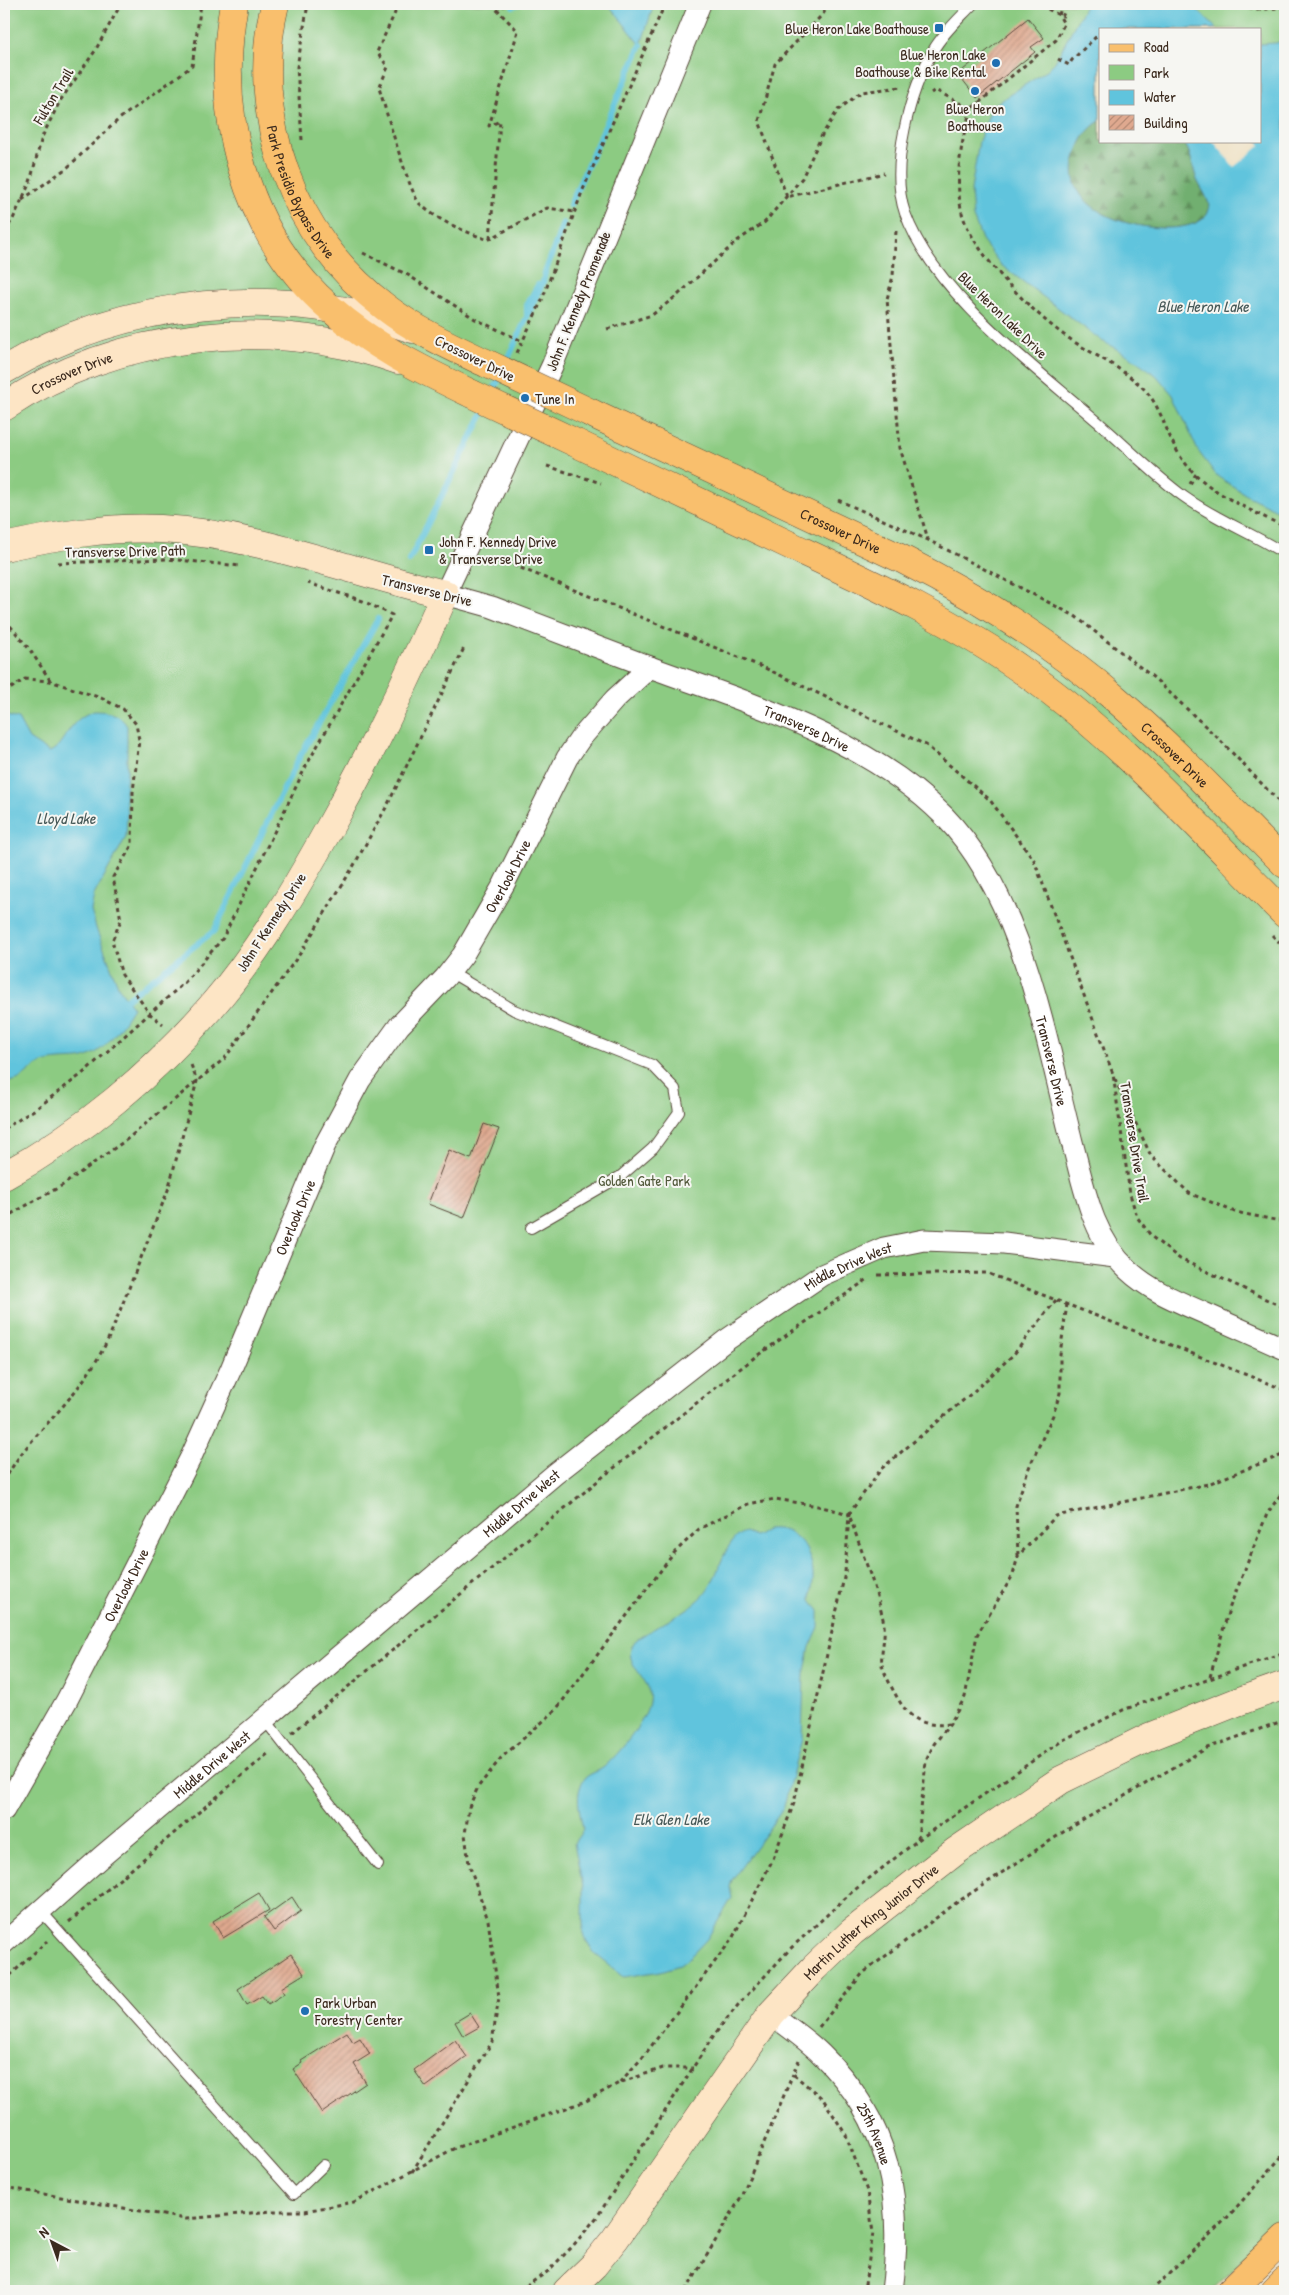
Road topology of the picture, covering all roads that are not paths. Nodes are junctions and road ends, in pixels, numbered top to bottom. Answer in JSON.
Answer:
{"nodes":[{"id":1,"x":234,"y":4,"type":"edge"},
{"id":2,"x":275,"y":4,"type":"edge"},
{"id":3,"x":700,"y":4,"type":"edge"},
{"id":4,"x":973,"y":4,"type":"edge"},
{"id":5,"x":330,"y":308,"type":"junction"},
{"id":6,"x":426,"y":334,"type":"junction"},
{"id":7,"x":410,"y":364,"type":"junction"},
{"id":8,"x":4,"y":370,"type":"edge"},
{"id":9,"x":4,"y":407,"type":"edge"},
{"id":10,"x":4,"y":547,"type":"edge"},
{"id":11,"x":1285,"y":554,"type":"edge"},
{"id":12,"x":445,"y":594,"type":"junction"},
{"id":13,"x":650,"y":667,"type":"junction"},
{"id":14,"x":1285,"y":864,"type":"edge"},
{"id":15,"x":1276,"y":922,"type":"edge"},
{"id":16,"x":450,"y":972,"type":"junction"},
{"id":17,"x":4,"y":1176,"type":"edge"},
{"id":18,"x":531,"y":1228,"type":"dead end"},
{"id":19,"x":1115,"y":1257,"type":"junction"},
{"id":20,"x":1285,"y":1349,"type":"edge"},
{"id":21,"x":1285,"y":1685,"type":"edge"},
{"id":22,"x":264,"y":1720,"type":"junction"},
{"id":23,"x":4,"y":1810,"type":"edge"},
{"id":24,"x":378,"y":1866,"type":"dead end"},
{"id":25,"x":40,"y":1910,"type":"junction"},
{"id":26,"x":4,"y":1943,"type":"edge"},
{"id":27,"x":771,"y":2014,"type":"junction"},
{"id":28,"x":324,"y":2165,"type":"dead end"},
{"id":29,"x":1284,"y":2242,"type":"edge"},
{"id":30,"x":1285,"y":2281,"type":"edge"},
{"id":31,"x":567,"y":2291,"type":"edge"},
{"id":32,"x":892,"y":2291,"type":"edge"},
{"id":33,"x":1230,"y":2291,"type":"edge"},
{"id":34,"x":1275,"y":2291,"type":"edge"}],
"edges":[{"from":1,"to":5,"type":"main road"},
{"from":2,"to":6,"type":"main road","name":"Park Presidio Bypass Drive"},
{"from":3,"to":12,"type":"street","name":"John F. Kennedy Promenade"},
{"from":4,"to":11,"type":"lane","name":"Blue Heron Lake Drive"},
{"from":5,"to":6,"type":"street","name":"Crossover Drive"},
{"from":5,"to":7,"type":"main road","name":"Crossover Drive"},
{"from":5,"to":8,"type":"street","name":"Crossover Drive"},
{"from":6,"to":14,"type":"main road","name":"Crossover Drive","bridge":true},
{"from":7,"to":9,"type":"street","name":"Crossover Drive"},
{"from":7,"to":15,"type":"main road","name":"Crossover Drive","bridge":true},
{"from":10,"to":12,"type":"street","name":"Transverse Drive"},
{"from":12,"to":13,"type":"street","name":"Transverse Drive"},
{"from":12,"to":17,"type":"street","name":"John F Kennedy Drive"},
{"from":13,"to":16,"type":"street","name":"Overlook Drive"},
{"from":13,"to":19,"type":"street","name":"Transverse Drive"},
{"from":16,"to":18,"type":"lane"},
{"from":16,"to":23,"type":"street","name":"Overlook Drive"},
{"from":19,"to":20,"type":"street","name":"Transverse Drive"},
{"from":19,"to":22,"type":"street","name":"Middle Drive West"},
{"from":21,"to":27,"type":"street","name":"Martin Luther King Junior Drive"},
{"from":22,"to":24,"type":"lane"},
{"from":22,"to":25,"type":"street","name":"Middle Drive West"},
{"from":25,"to":26,"type":"street","name":"Middle Drive West"},
{"from":25,"to":28,"type":"lane"},
{"from":27,"to":31,"type":"street","name":"Martin Luther King Junior Drive"},
{"from":27,"to":32,"type":"street","name":"25th Avenue"},
{"from":29,"to":33,"type":"main road"},
{"from":30,"to":34,"type":"main road"}]}
